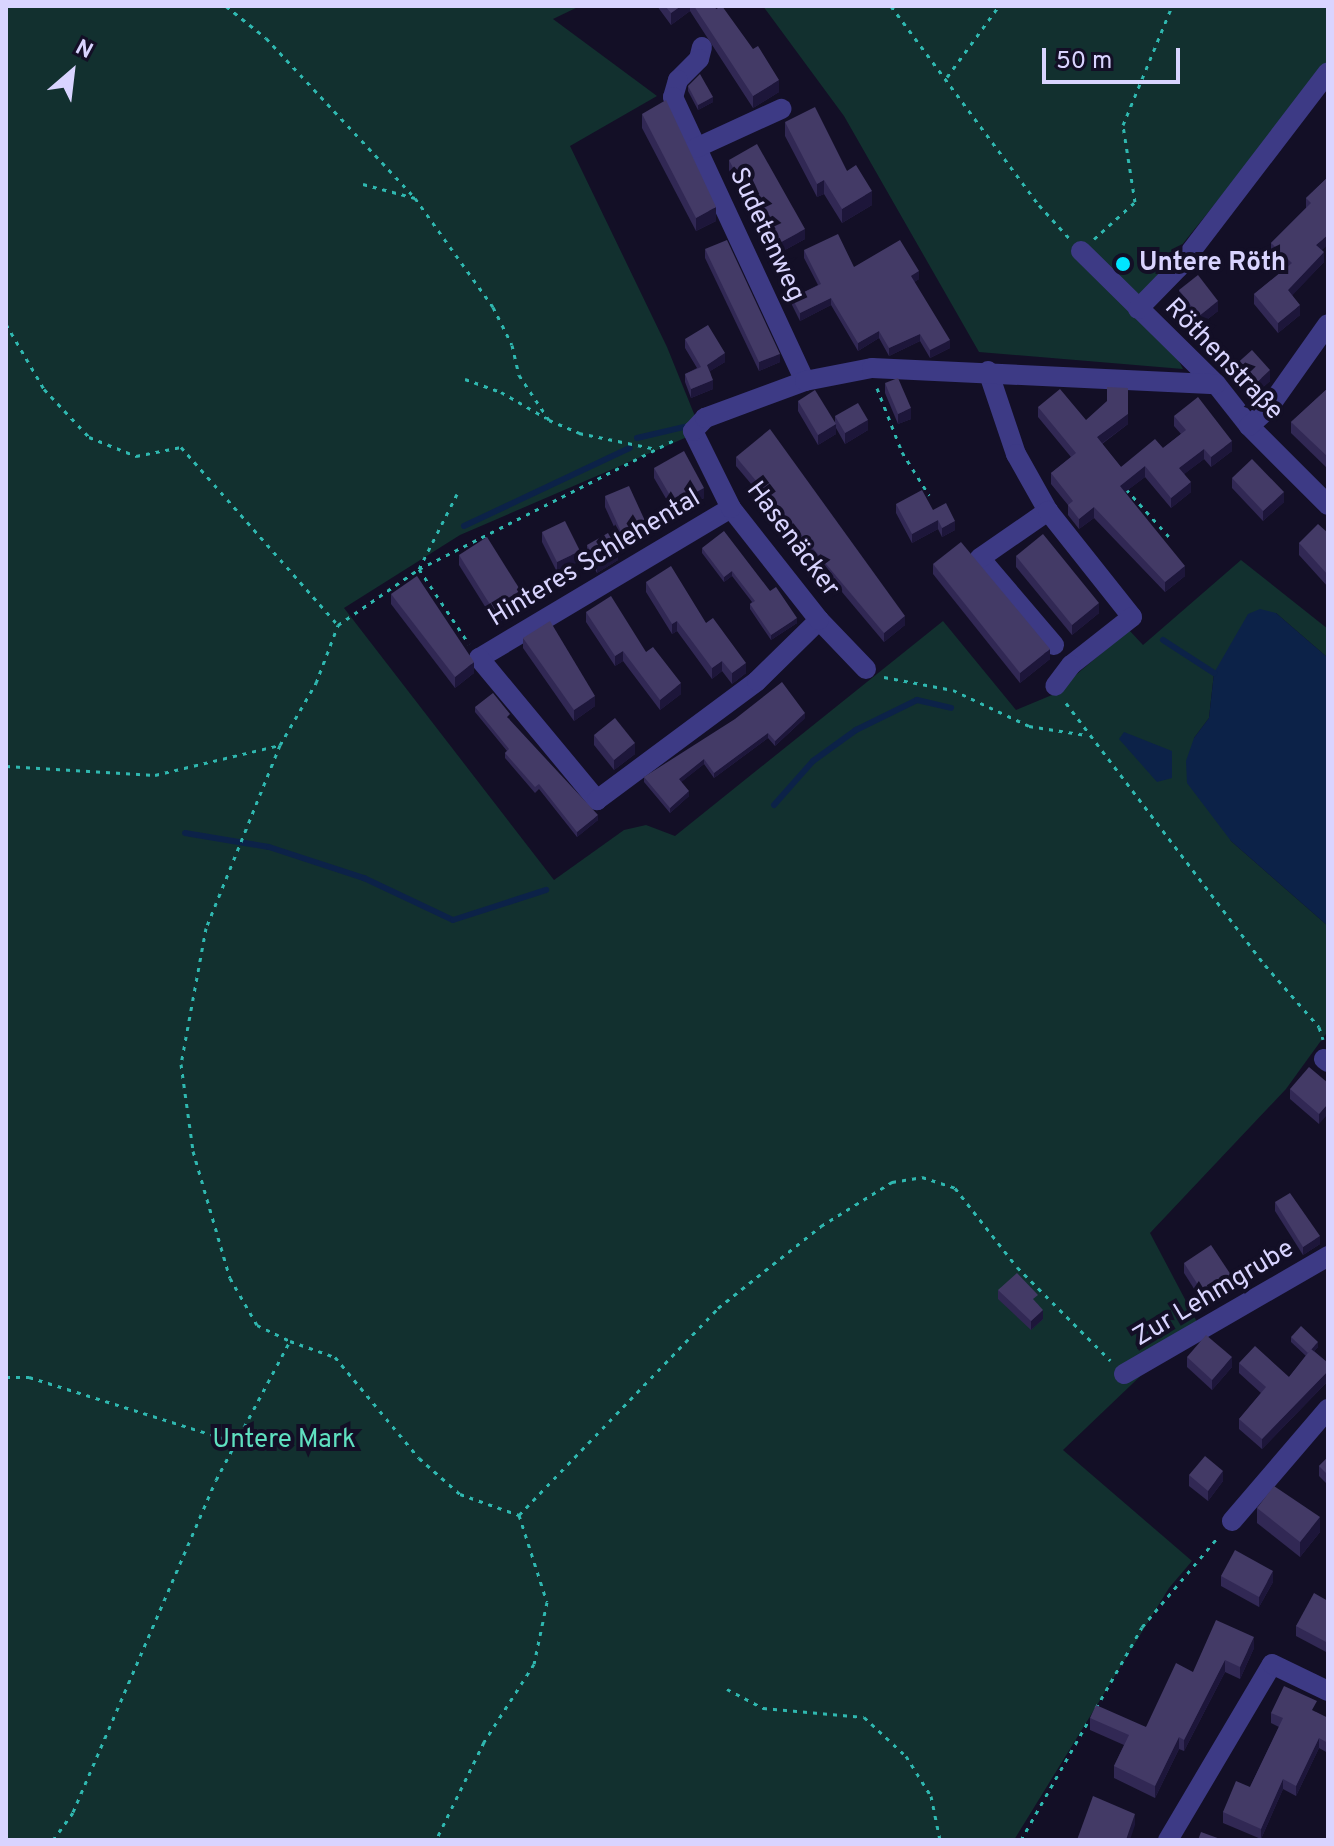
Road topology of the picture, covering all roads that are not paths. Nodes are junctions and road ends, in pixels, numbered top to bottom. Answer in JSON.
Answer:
{"nodes":[{"id":1,"x":702,"y":47,"type":"dead end"},
{"id":2,"x":1328,"y":72,"type":"edge"},
{"id":3,"x":781,"y":109,"type":"dead end"},
{"id":4,"x":696,"y":148,"type":"junction"},
{"id":5,"x":1081,"y":251,"type":"road end"},
{"id":6,"x":1138,"y":309,"type":"junction"},
{"id":7,"x":1328,"y":324,"type":"edge"},
{"id":8,"x":988,"y":371,"type":"junction"},
{"id":9,"x":805,"y":381,"type":"junction"},
{"id":10,"x":1216,"y":384,"type":"junction"},
{"id":11,"x":1249,"y":426,"type":"junction"},
{"id":12,"x":1328,"y":505,"type":"edge"},
{"id":13,"x":731,"y":508,"type":"junction"},
{"id":14,"x":1048,"y":511,"type":"junction"},
{"id":15,"x":819,"y":620,"type":"junction"},
{"id":16,"x":1054,"y":645,"type":"dead end"},
{"id":17,"x":866,"y":669,"type":"road end"},
{"id":18,"x":1055,"y":686,"type":"road end"},
{"id":19,"x":1328,"y":1256,"type":"edge"},
{"id":20,"x":1124,"y":1374,"type":"road end"},
{"id":21,"x":1324,"y":1420,"type":"edge"},
{"id":22,"x":1232,"y":1521,"type":"road end"},
{"id":23,"x":1328,"y":1691,"type":"edge"},
{"id":24,"x":1168,"y":1840,"type":"edge"}],
"edges":[{"from":1,"to":4,"type":"street","name":"Sudetenweg"},
{"from":2,"to":6,"type":"street"},
{"from":3,"to":4,"type":"street"},
{"from":4,"to":9,"type":"street","name":"Sudetenweg"},
{"from":5,"to":6,"type":"street","name":"Röthenstraße"},
{"from":6,"to":10,"type":"street","name":"Röthenstraße"},
{"from":7,"to":11,"type":"street"},
{"from":8,"to":9,"type":"street"},
{"from":8,"to":10,"type":"street"},
{"from":8,"to":14,"type":"street"},
{"from":9,"to":13,"type":"street","name":"Hasenäcker"},
{"from":10,"to":11,"type":"street","name":"Röthenstraße"},
{"from":11,"to":12,"type":"street","name":"Röthenstraße"},
{"from":13,"to":15,"type":"street","name":"Hasenäcker"},
{"from":13,"to":15,"type":"street","name":"Hinteres Schlehental"},
{"from":14,"to":16,"type":"street"},
{"from":14,"to":18,"type":"street"},
{"from":15,"to":17,"type":"street","name":"Hasenäcker"},
{"from":19,"to":20,"type":"street","name":"Zur Lehmgrube"},
{"from":21,"to":22,"type":"street"},
{"from":23,"to":24,"type":"street"}]}
